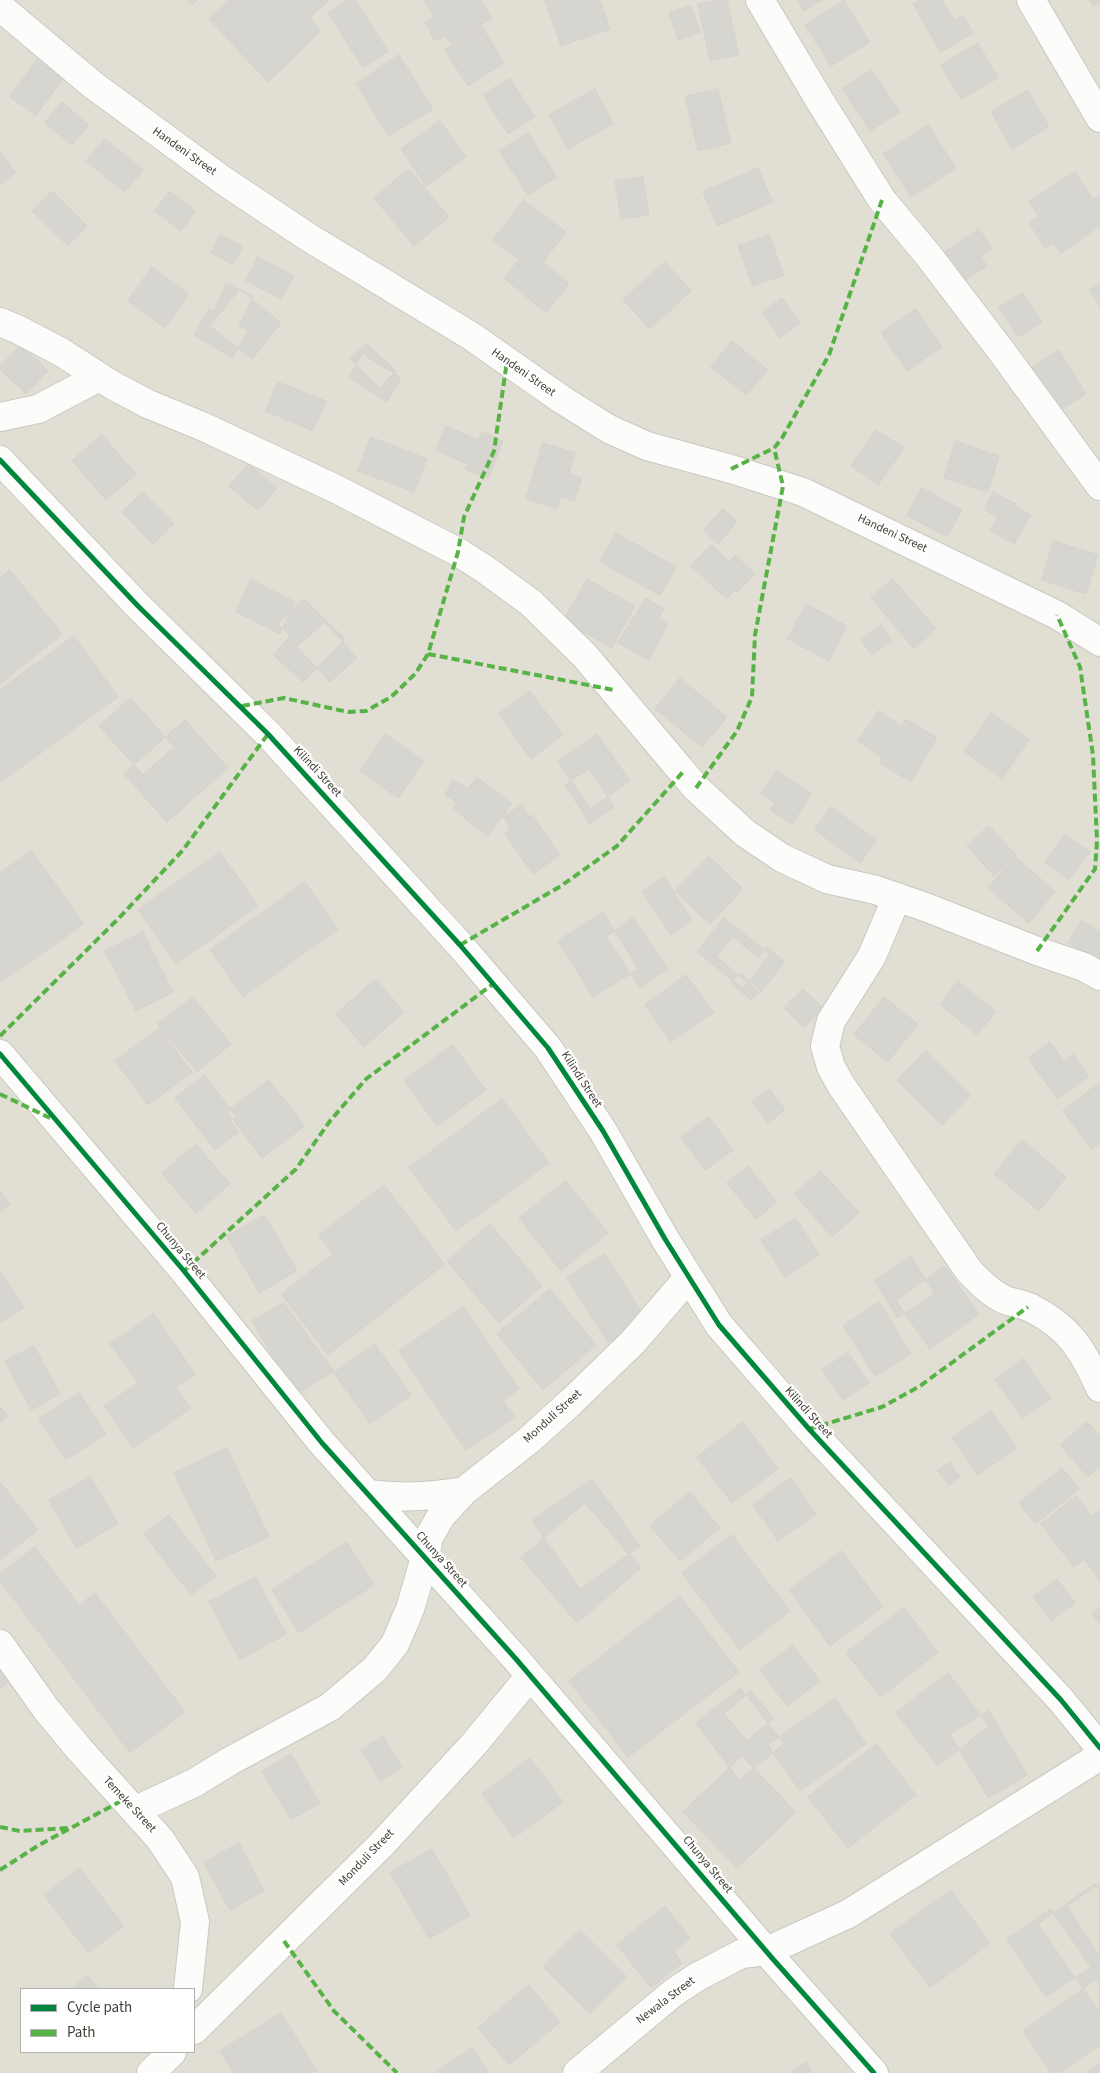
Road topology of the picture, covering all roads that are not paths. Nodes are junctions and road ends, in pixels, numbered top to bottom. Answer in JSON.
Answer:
{"nodes":[{"id":1,"x":760,"y":0,"type":"edge"},
{"id":2,"x":1031,"y":0,"type":"edge"},
{"id":3,"x":0,"y":7,"type":"edge"},
{"id":4,"x":1100,"y":118,"type":"edge"},
{"id":5,"x":0,"y":322,"type":"edge"},
{"id":6,"x":99,"y":377,"type":"junction"},
{"id":7,"x":0,"y":416,"type":"edge"},
{"id":8,"x":0,"y":460,"type":"edge"},
{"id":9,"x":1100,"y":486,"type":"edge"},
{"id":10,"x":1100,"y":642,"type":"edge"},
{"id":11,"x":897,"y":897,"type":"junction"},
{"id":12,"x":1100,"y":976,"type":"edge"},
{"id":13,"x":0,"y":1054,"type":"edge"},
{"id":14,"x":689,"y":1277,"type":"junction"},
{"id":15,"x":1100,"y":1388,"type":"edge"},
{"id":16,"x":464,"y":1491,"type":"junction"},
{"id":17,"x":368,"y":1494,"type":"junction"},
{"id":18,"x":425,"y":1558,"type":"junction"},
{"id":19,"x":0,"y":1644,"type":"edge"},
{"id":20,"x":530,"y":1676,"type":"junction"},
{"id":21,"x":1100,"y":1748,"type":"edge"},
{"id":22,"x":1100,"y":1756,"type":"edge"},
{"id":23,"x":136,"y":1810,"type":"junction"},
{"id":24,"x":766,"y":1952,"type":"junction"},
{"id":25,"x":188,"y":1988,"type":"edge"},
{"id":26,"x":195,"y":2029,"type":"edge"},
{"id":27,"x":171,"y":2053,"type":"edge"},
{"id":28,"x":151,"y":2073,"type":"edge"},
{"id":29,"x":577,"y":2073,"type":"edge"},
{"id":30,"x":874,"y":2073,"type":"edge"}],
"edges":[{"from":1,"to":9,"type":"street"},
{"from":2,"to":4,"type":"street"},
{"from":3,"to":10,"type":"street","name":"Handeni Street"},
{"from":5,"to":6,"type":"street"},
{"from":6,"to":7,"type":"street"},
{"from":6,"to":11,"type":"street"},
{"from":8,"to":14,"type":"street","name":"Kilindi Street"},
{"from":11,"to":12,"type":"street"},
{"from":11,"to":15,"type":"street"},
{"from":13,"to":17,"type":"street","name":"Chunya Street"},
{"from":14,"to":16,"type":"street","name":"Monduli Street"},
{"from":14,"to":21,"type":"street","name":"Kilindi Street"},
{"from":16,"to":17,"type":"street"},
{"from":16,"to":18,"type":"street","name":"Monduli Street"},
{"from":17,"to":18,"type":"street","name":"Chunya Street"},
{"from":18,"to":20,"type":"street","name":"Chunya Street"},
{"from":18,"to":23,"type":"street","name":"Monduli Street"},
{"from":19,"to":23,"type":"street","name":"Temeke Street"},
{"from":20,"to":24,"type":"street","name":"Chunya Street"},
{"from":20,"to":26,"type":"street","name":"Monduli Street"},
{"from":22,"to":24,"type":"street","name":"Newala Street"},
{"from":23,"to":25,"type":"street","name":"Temeke Street"},
{"from":24,"to":29,"type":"street","name":"Newala Street"},
{"from":24,"to":30,"type":"street","name":"Chunya Street"},
{"from":27,"to":28,"type":"street"}]}
